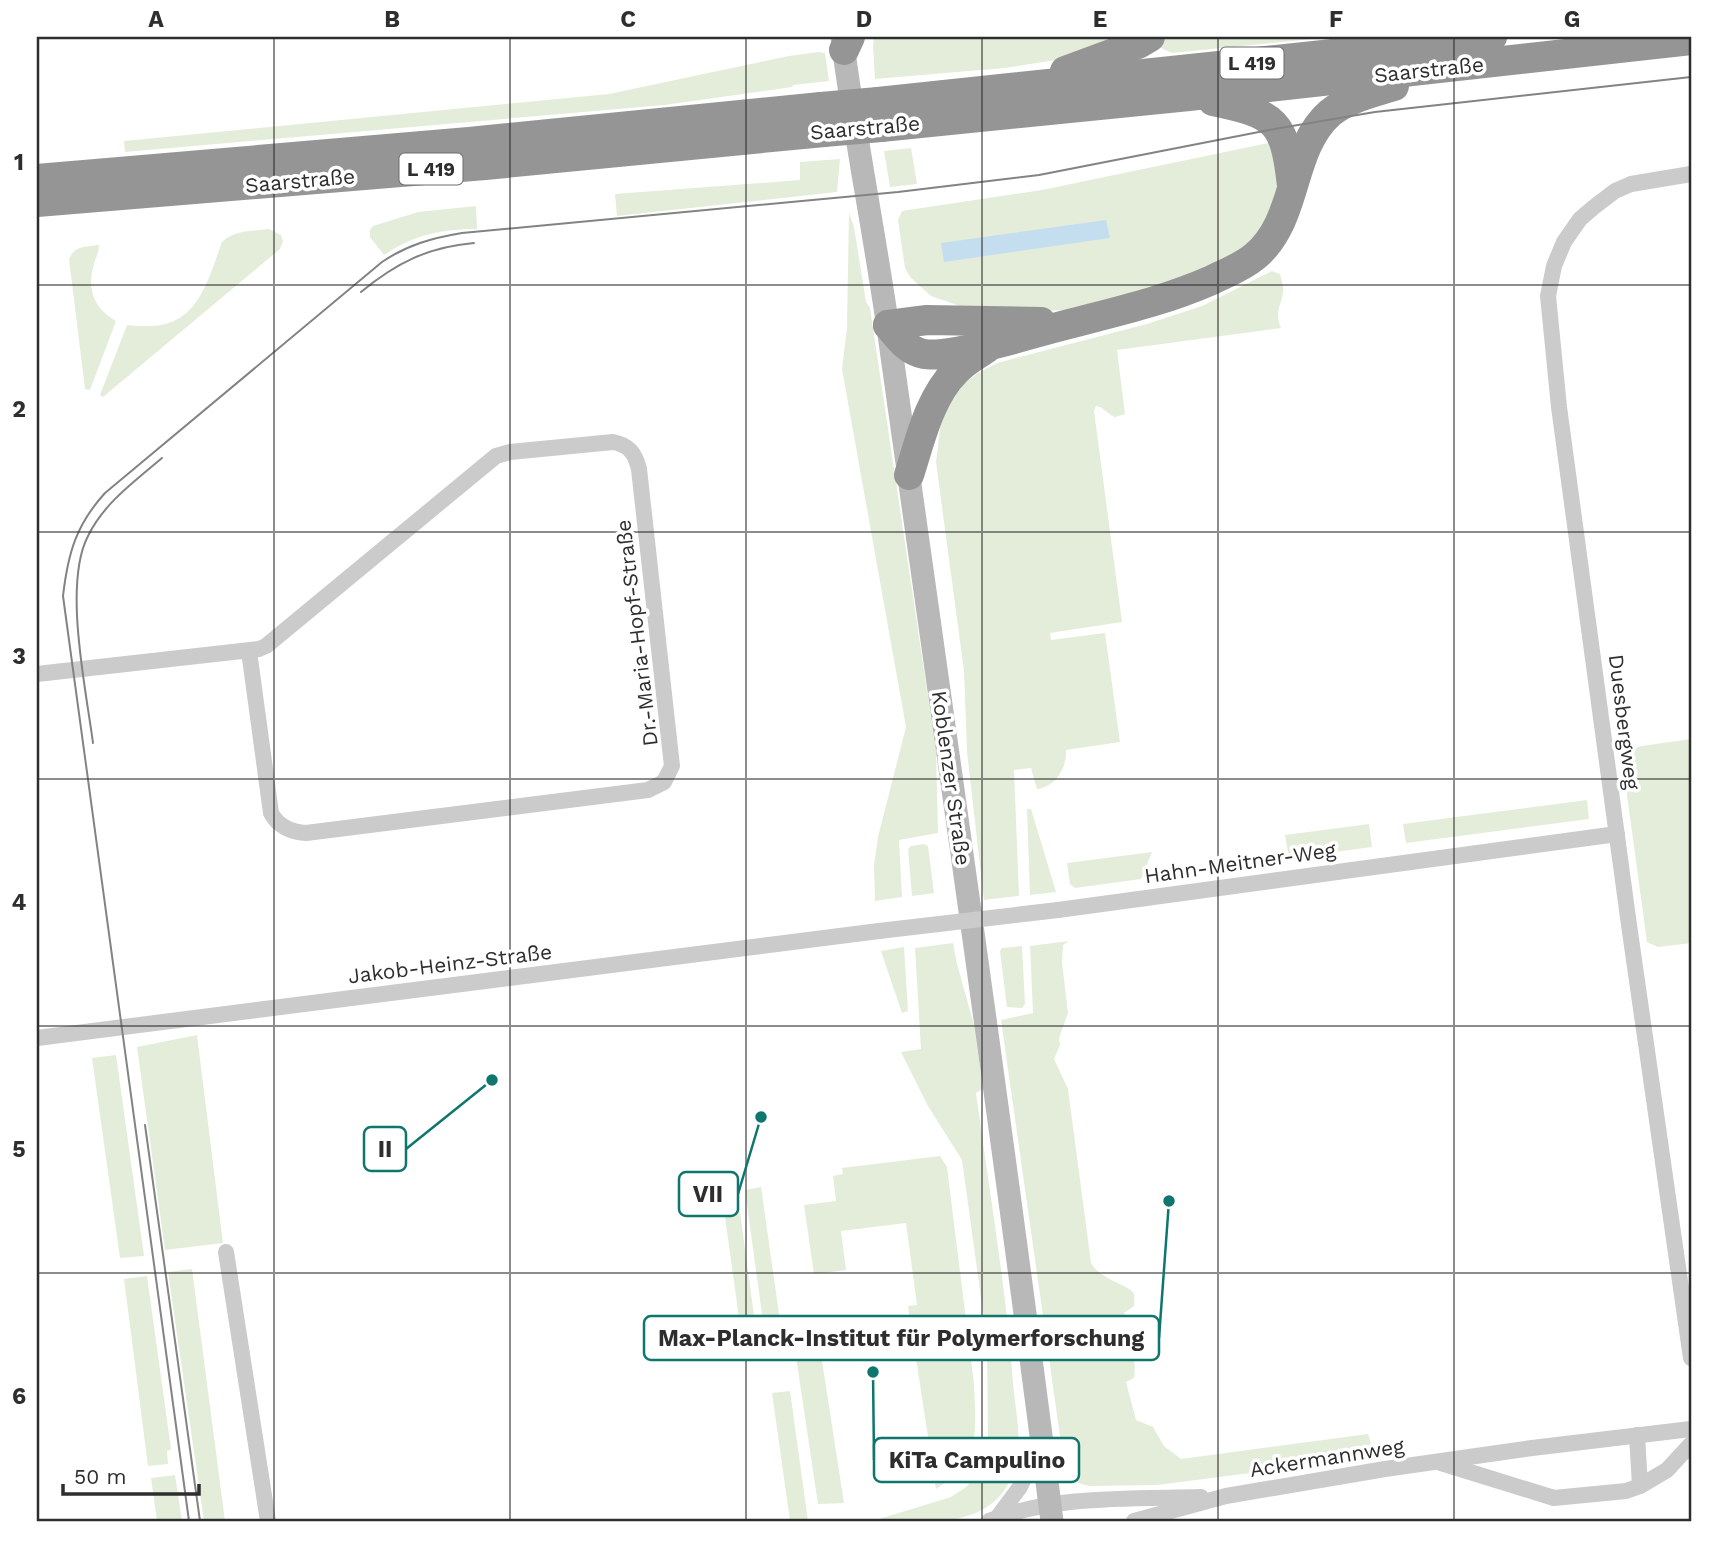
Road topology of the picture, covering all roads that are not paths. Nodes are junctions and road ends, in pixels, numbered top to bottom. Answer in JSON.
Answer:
{"nodes":[{"id":1,"x":1150,"y":37,"type":"edge"},
{"id":2,"x":1492,"y":37,"type":"edge"},
{"id":3,"x":1691,"y":40,"type":"edge"},
{"id":4,"x":845,"y":41,"type":"edge"},
{"id":5,"x":1450,"y":67,"type":"junction"},
{"id":6,"x":1012,"y":89,"type":"junction"},
{"id":7,"x":1189,"y":96,"type":"junction"},
{"id":8,"x":880,"y":115,"type":"junction"},
{"id":9,"x":823,"y":119,"type":"junction"},
{"id":10,"x":1691,"y":174,"type":"edge"},
{"id":11,"x":37,"y":179,"type":"edge"},
{"id":12,"x":1292,"y":188,"type":"junction"},
{"id":13,"x":37,"y":202,"type":"edge"},
{"id":14,"x":1072,"y":323,"type":"junction"},
{"id":15,"x":888,"y":325,"type":"junction"},
{"id":16,"x":990,"y":346,"type":"junction"},
{"id":17,"x":909,"y":475,"type":"junction"},
{"id":18,"x":249,"y":651,"type":"junction"},
{"id":19,"x":37,"y":674,"type":"edge"},
{"id":20,"x":1617,"y":834,"type":"junction"},
{"id":21,"x":873,"y":932,"type":"joint"},
{"id":22,"x":37,"y":1038,"type":"edge"},
{"id":23,"x":226,"y":1252,"type":"dead end"},
{"id":24,"x":1691,"y":1358,"type":"edge"},
{"id":25,"x":1691,"y":1429,"type":"edge"},
{"id":26,"x":1637,"y":1435,"type":"junction"},
{"id":27,"x":1040,"y":1444,"type":"junction"},
{"id":28,"x":1691,"y":1444,"type":"edge"},
{"id":29,"x":1435,"y":1462,"type":"junction"},
{"id":30,"x":1640,"y":1486,"type":"junction"},
{"id":31,"x":1226,"y":1496,"type":"junction"},
{"id":32,"x":1051,"y":1513,"type":"edge"},
{"id":33,"x":993,"y":1519,"type":"edge"},
{"id":34,"x":268,"y":1521,"type":"edge"},
{"id":35,"x":1134,"y":1521,"type":"edge"}],
"edges":[{"from":1,"to":6,"type":"highway"},
{"from":2,"to":6,"type":"highway","name":"Saarstraße","number":"L 419"},
{"from":3,"to":5,"type":"highway","name":"Saarstraße","number":"L 419"},
{"from":4,"to":15,"type":"main road","name":"Koblenzer Straße"},
{"from":5,"to":7,"type":"highway","name":"Saarstraße","number":"L 419"},
{"from":5,"to":12,"type":"highway"},
{"from":6,"to":8,"type":"highway","name":"Saarstraße","number":"L 419"},
{"from":7,"to":8,"type":"highway","name":"Saarstraße","number":"L 419"},
{"from":7,"to":12,"type":"highway"},
{"from":8,"to":9,"type":"highway","name":"Saarstraße","number":"L 419","bridge":true},
{"from":9,"to":11,"type":"highway","name":"Saarstraße","number":"L 419"},
{"from":9,"to":13,"type":"highway","name":"Saarstraße","number":"L 419"},
{"from":10,"to":20,"type":"street","name":"Duesbergweg"},
{"from":12,"to":14,"type":"highway"},
{"from":14,"to":15,"type":"highway"},
{"from":14,"to":16,"type":"highway"},
{"from":15,"to":16,"type":"highway"},
{"from":15,"to":17,"type":"main road","name":"Koblenzer Straße"},
{"from":16,"to":17,"type":"highway"},
{"from":17,"to":27,"type":"main road","name":"Koblenzer Straße"},
{"from":18,"to":18,"type":"street","name":"Dr.-Maria-Hopf-Straße"},
{"from":18,"to":19,"type":"street","name":"Dr.-Maria-Hopf-Straße"},
{"from":20,"to":21,"type":"street","name":"Hahn-Meitner-Weg","bridge":true},
{"from":20,"to":24,"type":"street","name":"Duesbergweg"},
{"from":21,"to":22,"type":"street","name":"Jakob-Heinz-Straße"},
{"from":23,"to":34,"type":"street"},
{"from":25,"to":26,"type":"street","name":"Ackermannweg"},
{"from":26,"to":29,"type":"street","name":"Ackermannweg"},
{"from":26,"to":30,"type":"street"},
{"from":27,"to":32,"type":"main road","name":"Koblenzer Straße"},
{"from":27,"to":33,"type":"street"},
{"from":28,"to":30,"type":"street","name":"Ackermannweg"},
{"from":29,"to":30,"type":"street","name":"Ackermannweg"},
{"from":29,"to":31,"type":"street","name":"Ackermannweg"},
{"from":31,"to":32,"type":"street","name":"Ackermannweg"},
{"from":31,"to":35,"type":"street","name":"Ackermannweg"},
{"from":32,"to":33,"type":"street","name":"Ackermannweg"}]}
